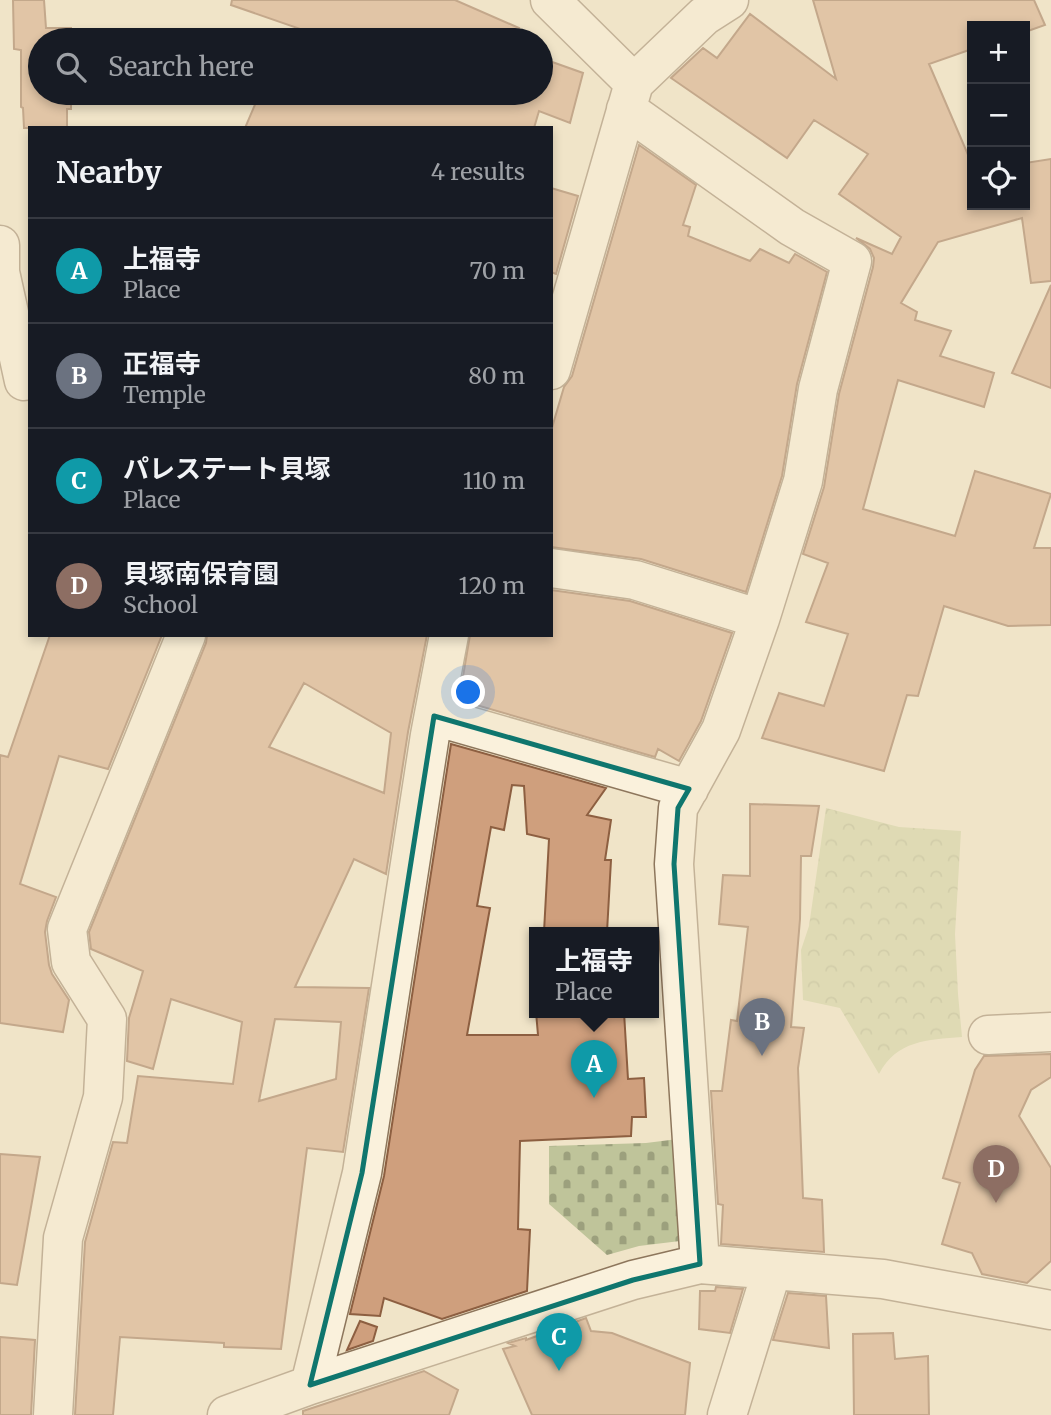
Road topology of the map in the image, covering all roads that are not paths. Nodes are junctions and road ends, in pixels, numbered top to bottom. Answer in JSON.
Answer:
{"nodes":[{"id":1,"x":550,"y":0,"type":"edge"},
{"id":2,"x":729,"y":0,"type":"edge"},
{"id":3,"x":630,"y":96,"type":"junction"},
{"id":4,"x":0,"y":245,"type":"edge"},
{"id":5,"x":553,"y":363,"type":"edge"},
{"id":6,"x":18,"y":380,"type":"edge"},
{"id":7,"x":553,"y":568,"type":"edge"},
{"id":8,"x":760,"y":619,"type":"junction"},
{"id":9,"x":185,"y":637,"type":"edge"},
{"id":10,"x":449,"y":637,"type":"edge"},
{"id":11,"x":434,"y":716,"type":"junction"},
{"id":12,"x":689,"y":789,"type":"junction"},
{"id":13,"x":1051,"y":1032,"type":"edge"},
{"id":14,"x":988,"y":1035,"type":"dead end"},
{"id":15,"x":700,"y":1264,"type":"junction"},
{"id":16,"x":772,"y":1270,"type":"junction"},
{"id":17,"x":1051,"y":1310,"type":"edge"},
{"id":18,"x":310,"y":1385,"type":"junction"},
{"id":19,"x":52,"y":1415,"type":"edge"},
{"id":20,"x":227,"y":1415,"type":"edge"},
{"id":21,"x":727,"y":1415,"type":"edge"}],
"edges":[{"from":1,"to":3,"type":"street"},
{"from":2,"to":3,"type":"street"},
{"from":3,"to":5,"type":"street"},
{"from":3,"to":8,"type":"street"},
{"from":4,"to":6,"type":"street"},
{"from":7,"to":8,"type":"street"},
{"from":8,"to":12,"type":"street"},
{"from":9,"to":19,"type":"street"},
{"from":10,"to":11,"type":"street"},
{"from":11,"to":12,"type":"street"},
{"from":11,"to":18,"type":"street"},
{"from":12,"to":15,"type":"street"},
{"from":13,"to":14,"type":"street"},
{"from":15,"to":16,"type":"street"},
{"from":15,"to":18,"type":"street"},
{"from":16,"to":17,"type":"street"},
{"from":16,"to":21,"type":"street"},
{"from":18,"to":20,"type":"street"}]}
